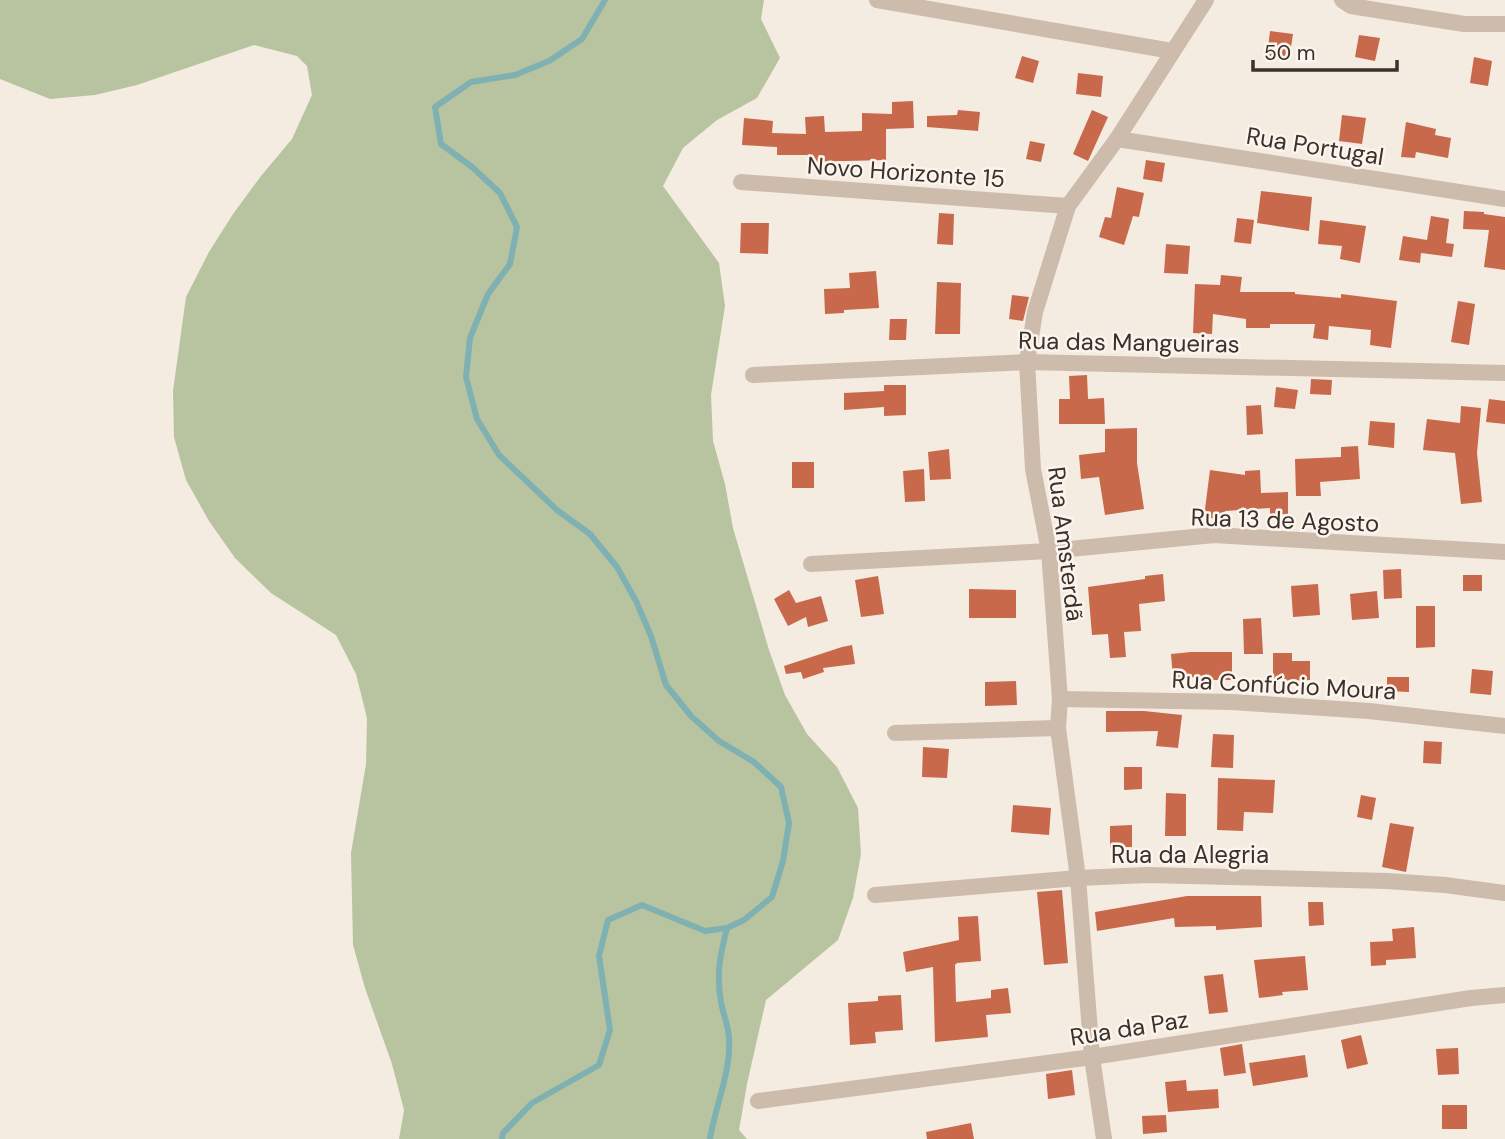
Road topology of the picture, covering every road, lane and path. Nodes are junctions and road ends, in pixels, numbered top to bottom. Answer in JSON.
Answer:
{"nodes":[{"id":1,"x":877,"y":0,"type":"edge"},
{"id":2,"x":1206,"y":0,"type":"edge"},
{"id":3,"x":1342,"y":0,"type":"edge"},
{"id":4,"x":1505,"y":24,"type":"edge"},
{"id":5,"x":1172,"y":51,"type":"junction"},
{"id":6,"x":1117,"y":139,"type":"junction"},
{"id":7,"x":741,"y":182,"type":"dead end"},
{"id":8,"x":1505,"y":198,"type":"edge"},
{"id":9,"x":1068,"y":206,"type":"junction"},
{"id":10,"x":1027,"y":362,"type":"junction"},
{"id":11,"x":1505,"y":373,"type":"edge"},
{"id":12,"x":753,"y":375,"type":"dead end"},
{"id":13,"x":1049,"y":551,"type":"junction"},
{"id":14,"x":1505,"y":552,"type":"edge"},
{"id":15,"x":811,"y":564,"type":"dead end"},
{"id":16,"x":1060,"y":699,"type":"junction"},
{"id":17,"x":1505,"y":726,"type":"edge"},
{"id":18,"x":1058,"y":728,"type":"junction"},
{"id":19,"x":895,"y":733,"type":"dead end"},
{"id":20,"x":1078,"y":878,"type":"junction"},
{"id":21,"x":1505,"y":893,"type":"edge"},
{"id":22,"x":875,"y":895,"type":"dead end"},
{"id":23,"x":1505,"y":995,"type":"edge"},
{"id":24,"x":1092,"y":1057,"type":"junction"},
{"id":25,"x":758,"y":1101,"type":"dead end"},
{"id":26,"x":1104,"y":1139,"type":"edge"}],
"edges":[{"from":1,"to":5,"type":"street"},
{"from":2,"to":5,"type":"street","name":"Rua Amsterdã"},
{"from":3,"to":4,"type":"street"},
{"from":5,"to":6,"type":"street","name":"Rua Amsterdã"},
{"from":6,"to":8,"type":"street","name":"Rua Portugal"},
{"from":6,"to":9,"type":"street","name":"Rua Amsterdã"},
{"from":7,"to":9,"type":"street","name":"Novo Horizonte 15"},
{"from":9,"to":10,"type":"street","name":"Rua Amsterdã"},
{"from":10,"to":11,"type":"street","name":"Rua das Mangueiras"},
{"from":10,"to":12,"type":"street","name":"Rua das Mangueiras"},
{"from":10,"to":13,"type":"street","name":"Rua Amsterdã"},
{"from":13,"to":14,"type":"street","name":"Rua 13 de Agosto"},
{"from":13,"to":15,"type":"street","name":"Rua 13 de Agosto"},
{"from":13,"to":16,"type":"street","name":"Rua Amsterdã"},
{"from":16,"to":17,"type":"street","name":"Rua Confúcio Moura"},
{"from":16,"to":18,"type":"street","name":"Rua Amsterdã"},
{"from":18,"to":19,"type":"street"},
{"from":18,"to":20,"type":"street","name":"Rua Amsterdã"},
{"from":20,"to":21,"type":"street","name":"Rua da Alegria"},
{"from":20,"to":22,"type":"street","name":"Rua da Alegria"},
{"from":20,"to":24,"type":"street","name":"Rua Amsterdã"},
{"from":23,"to":24,"type":"street","name":"Rua da Paz"},
{"from":24,"to":25,"type":"street","name":"Rua da Paz"},
{"from":24,"to":26,"type":"street","name":"Rua Amsterdã"}]}
